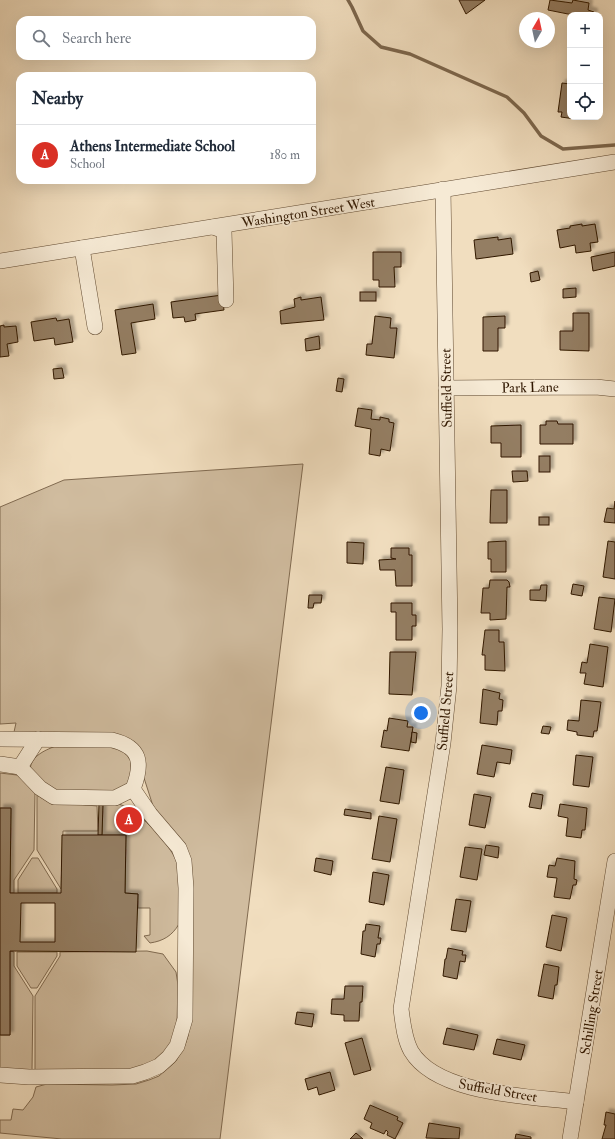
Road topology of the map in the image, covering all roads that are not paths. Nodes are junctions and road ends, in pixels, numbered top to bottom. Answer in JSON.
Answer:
{"nodes":[{"id":1,"x":615,"y":162,"type":"edge"},
{"id":2,"x":443,"y":189,"type":"junction"},
{"id":3,"x":213,"y":227,"type":"junction"},
{"id":4,"x":82,"y":248,"type":"junction"},
{"id":5,"x":0,"y":261,"type":"edge"},
{"id":6,"x":226,"y":300,"type":"dead end"},
{"id":7,"x":95,"y":327,"type":"dead end"},
{"id":8,"x":446,"y":388,"type":"junction"},
{"id":9,"x":615,"y":389,"type":"edge"},
{"id":10,"x":0,"y":739,"type":"edge"},
{"id":11,"x":38,"y":739,"type":"junction"},
{"id":12,"x":0,"y":764,"type":"edge"},
{"id":13,"x":20,"y":767,"type":"junction"},
{"id":14,"x":133,"y":789,"type":"junction"},
{"id":15,"x":615,"y":862,"type":"edge"},
{"id":16,"x":610,"y":923,"type":"edge"},
{"id":17,"x":0,"y":1076,"type":"edge"},
{"id":18,"x":576,"y":1102,"type":"junction"},
{"id":19,"x":570,"y":1139,"type":"edge"}],
"edges":[{"from":1,"to":2,"type":"street","name":"Washington Street West"},
{"from":2,"to":3,"type":"street","name":"Washington Street West"},
{"from":2,"to":8,"type":"street","name":"Suffield Street"},
{"from":3,"to":4,"type":"street","name":"Washington Street West"},
{"from":3,"to":6,"type":"street"},
{"from":4,"to":5,"type":"street","name":"Washington Street West"},
{"from":4,"to":7,"type":"street"},
{"from":8,"to":9,"type":"street","name":"Park Lane"},
{"from":8,"to":18,"type":"street","name":"Suffield Street"},
{"from":10,"to":11,"type":"street"},
{"from":11,"to":13,"type":"street"},
{"from":11,"to":14,"type":"street"},
{"from":12,"to":13,"type":"street"},
{"from":13,"to":14,"type":"street"},
{"from":14,"to":17,"type":"street"},
{"from":15,"to":16,"type":"street","name":"Schilling Street"},
{"from":16,"to":18,"type":"street","name":"Schilling Street"},
{"from":18,"to":19,"type":"street","name":"Schilling Street"}]}
